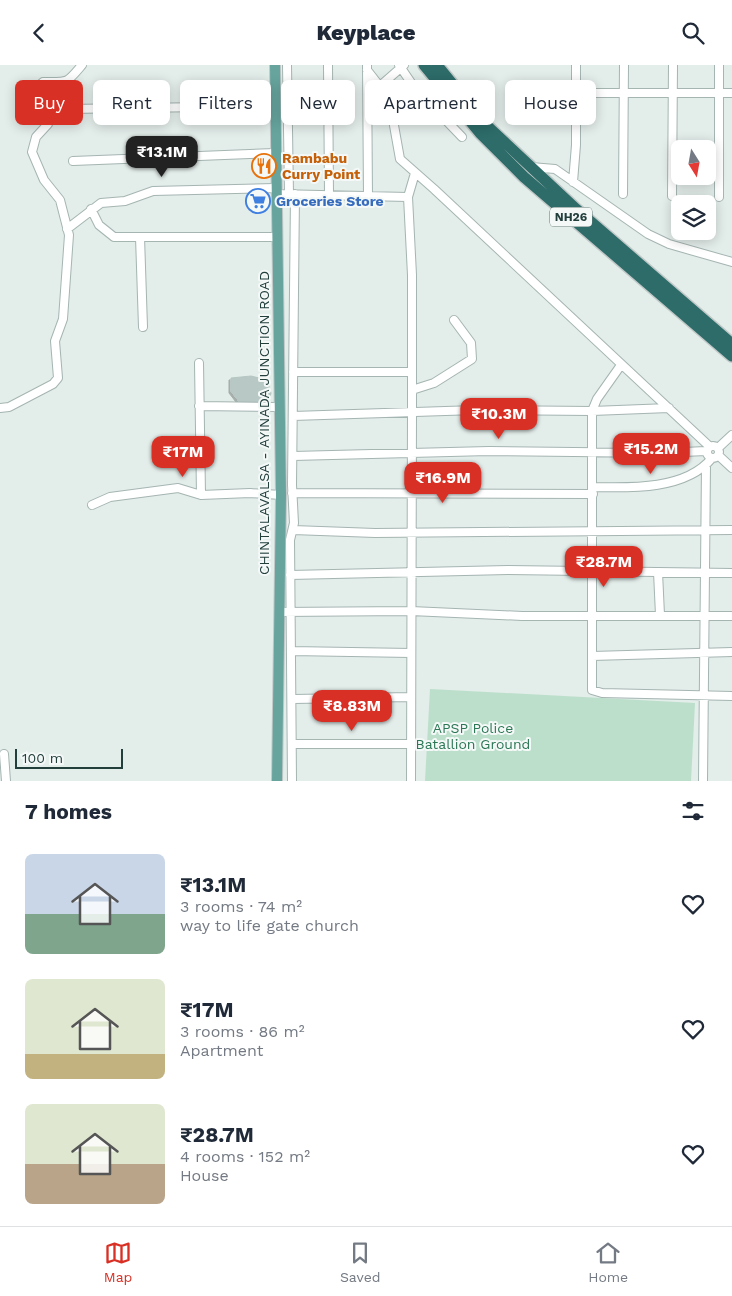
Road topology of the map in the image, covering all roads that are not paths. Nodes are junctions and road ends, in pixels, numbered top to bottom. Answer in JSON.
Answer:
{"nodes":[{"id":1,"x":82,"y":65,"type":"edge"},
{"id":2,"x":276,"y":65,"type":"edge"},
{"id":3,"x":287,"y":65,"type":"edge"},
{"id":4,"x":328,"y":65,"type":"edge"},
{"id":5,"x":424,"y":65,"type":"edge"},
{"id":6,"x":437,"y":65,"type":"edge"},
{"id":7,"x":576,"y":65,"type":"edge"},
{"id":8,"x":624,"y":65,"type":"edge"},
{"id":9,"x":673,"y":65,"type":"edge"},
{"id":10,"x":719,"y":65,"type":"edge"},
{"id":11,"x":401,"y":66,"type":"edge"},
{"id":12,"x":367,"y":68,"type":"edge"},
{"id":13,"x":376,"y":80,"type":"edge"},
{"id":14,"x":386,"y":80,"type":"edge"},
{"id":15,"x":576,"y":80,"type":"edge"},
{"id":16,"x":718,"y":92,"type":"junction"},
{"id":17,"x":596,"y":93,"type":"edge"},
{"id":18,"x":624,"y":93,"type":"junction"},
{"id":19,"x":674,"y":93,"type":"junction"},
{"id":20,"x":732,"y":93,"type":"edge"},
{"id":21,"x":276,"y":106,"type":"junction"},
{"id":22,"x":83,"y":109,"type":"edge"},
{"id":23,"x":394,"y":125,"type":"edge"},
{"id":24,"x":575,"y":125,"type":"edge"},
{"id":25,"x":462,"y":137,"type":"dead end"},
{"id":26,"x":275,"y":153,"type":"junction"},
{"id":27,"x":73,"y":161,"type":"dead end"},
{"id":28,"x":531,"y":167,"type":"junction"},
{"id":29,"x":415,"y":173,"type":"junction"},
{"id":30,"x":573,"y":182,"type":"junction"},
{"id":31,"x":275,"y":191,"type":"junction"},
{"id":32,"x":292,"y":194,"type":"junction"},
{"id":33,"x":329,"y":195,"type":"junction"},
{"id":34,"x":624,"y":195,"type":"dead end"},
{"id":35,"x":672,"y":195,"type":"edge"},
{"id":36,"x":368,"y":196,"type":"junction"},
{"id":37,"x":408,"y":197,"type":"junction"},
{"id":38,"x":718,"y":197,"type":"dead end"},
{"id":39,"x":91,"y":209,"type":"junction"},
{"id":40,"x":67,"y":229,"type":"junction"},
{"id":41,"x":140,"y":237,"type":"junction"},
{"id":42,"x":276,"y":237,"type":"junction"},
{"id":43,"x":732,"y":262,"type":"edge"},
{"id":44,"x":454,"y":320,"type":"dead end"},
{"id":45,"x":143,"y":327,"type":"dead end"},
{"id":46,"x":732,"y":344,"type":"edge"},
{"id":47,"x":732,"y":356,"type":"edge"},
{"id":48,"x":199,"y":363,"type":"dead end"},
{"id":49,"x":621,"y":365,"type":"junction"},
{"id":50,"x":293,"y":372,"type":"junction"},
{"id":51,"x":412,"y":372,"type":"junction"},
{"id":52,"x":412,"y":390,"type":"junction"},
{"id":53,"x":199,"y":406,"type":"junction"},
{"id":54,"x":0,"y":407,"type":"edge"},
{"id":55,"x":279,"y":407,"type":"junction"},
{"id":56,"x":669,"y":408,"type":"junction"},
{"id":57,"x":592,"y":411,"type":"junction"},
{"id":58,"x":412,"y":412,"type":"junction"},
{"id":59,"x":293,"y":416,"type":"junction"},
{"id":60,"x":732,"y":435,"type":"edge"},
{"id":61,"x":708,"y":449,"type":"junction"},
{"id":62,"x":594,"y":451,"type":"junction"},
{"id":63,"x":412,"y":454,"type":"junction"},
{"id":64,"x":293,"y":456,"type":"junction"},
{"id":65,"x":714,"y":457,"type":"junction"},
{"id":66,"x":732,"y":469,"type":"edge"},
{"id":67,"x":593,"y":490,"type":"junction"},
{"id":68,"x":412,"y":492,"type":"junction"},
{"id":69,"x":292,"y":493,"type":"junction"},
{"id":70,"x":201,"y":495,"type":"junction"},
{"id":71,"x":280,"y":495,"type":"junction"},
{"id":72,"x":92,"y":505,"type":"dead end"},
{"id":73,"x":732,"y":529,"type":"edge"},
{"id":74,"x":293,"y":530,"type":"junction"},
{"id":75,"x":706,"y":530,"type":"junction"},
{"id":76,"x":412,"y":532,"type":"junction"},
{"id":77,"x":592,"y":532,"type":"junction"},
{"id":78,"x":593,"y":570,"type":"junction"},
{"id":79,"x":411,"y":572,"type":"junction"},
{"id":80,"x":658,"y":572,"type":"junction"},
{"id":81,"x":706,"y":573,"type":"junction"},
{"id":82,"x":732,"y":573,"type":"edge"},
{"id":83,"x":290,"y":575,"type":"junction"},
{"id":84,"x":411,"y":611,"type":"junction"},
{"id":85,"x":279,"y":612,"type":"junction"},
{"id":86,"x":291,"y":612,"type":"junction"},
{"id":87,"x":592,"y":615,"type":"junction"},
{"id":88,"x":660,"y":615,"type":"junction"},
{"id":89,"x":706,"y":615,"type":"junction"},
{"id":90,"x":732,"y":616,"type":"edge"},
{"id":91,"x":291,"y":651,"type":"junction"},
{"id":92,"x":732,"y":651,"type":"edge"},
{"id":93,"x":411,"y":653,"type":"junction"},
{"id":94,"x":705,"y":653,"type":"junction"},
{"id":95,"x":592,"y":657,"type":"junction"},
{"id":96,"x":704,"y":695,"type":"junction"},
{"id":97,"x":732,"y":696,"type":"edge"},
{"id":98,"x":411,"y":697,"type":"junction"},
{"id":99,"x":293,"y":699,"type":"junction"},
{"id":100,"x":293,"y":744,"type":"junction"},
{"id":101,"x":411,"y":744,"type":"junction"},
{"id":102,"x":4,"y":754,"type":"dead end"},
{"id":103,"x":6,"y":781,"type":"edge"},
{"id":104,"x":276,"y":781,"type":"edge"},
{"id":105,"x":292,"y":781,"type":"edge"},
{"id":106,"x":411,"y":781,"type":"edge"},
{"id":107,"x":703,"y":781,"type":"edge"}],
"edges":[{"from":1,"to":40,"type":"street"},
{"from":2,"to":21,"type":"main road","name":"CHINTALAVALSA - AYINADA JUNCTION ROAD"},
{"from":3,"to":32,"type":"street"},
{"from":4,"to":33,"type":"street"},
{"from":5,"to":47,"type":"highway","number":"NH26"},
{"from":6,"to":28,"type":"highway","number":"NH26"},
{"from":7,"to":15,"type":"street"},
{"from":8,"to":18,"type":"street"},
{"from":9,"to":19,"type":"street"},
{"from":10,"to":16,"type":"street"},
{"from":11,"to":14,"type":"street"},
{"from":11,"to":25,"type":"street"},
{"from":12,"to":13,"type":"street"},
{"from":12,"to":36,"type":"street"},
{"from":16,"to":19,"type":"street"},
{"from":16,"to":20,"type":"street"},
{"from":16,"to":38,"type":"street"},
{"from":17,"to":18,"type":"street"},
{"from":18,"to":19,"type":"street"},
{"from":18,"to":34,"type":"street"},
{"from":19,"to":35,"type":"street"},
{"from":21,"to":22,"type":"street"},
{"from":21,"to":26,"type":"main road","name":"CHINTALAVALSA - AYINADA JUNCTION ROAD"},
{"from":23,"to":29,"type":"street"},
{"from":24,"to":30,"type":"street"},
{"from":26,"to":27,"type":"street"},
{"from":26,"to":31,"type":"main road","name":"CHINTALAVALSA - AYINADA JUNCTION ROAD"},
{"from":28,"to":30,"type":"street"},
{"from":28,"to":46,"type":"highway","number":"NH26"},
{"from":29,"to":37,"type":"street"},
{"from":29,"to":49,"type":"street"},
{"from":30,"to":43,"type":"street"},
{"from":31,"to":32,"type":"street"},
{"from":31,"to":39,"type":"street"},
{"from":31,"to":42,"type":"main road","name":"CHINTALAVALSA - AYINADA JUNCTION ROAD"},
{"from":32,"to":33,"type":"street"},
{"from":32,"to":50,"type":"street"},
{"from":33,"to":36,"type":"street"},
{"from":36,"to":37,"type":"street"},
{"from":37,"to":51,"type":"street"},
{"from":39,"to":40,"type":"street"},
{"from":39,"to":41,"type":"street"},
{"from":40,"to":54,"type":"street"},
{"from":41,"to":42,"type":"street"},
{"from":41,"to":45,"type":"street"},
{"from":42,"to":55,"type":"main road","name":"CHINTALAVALSA - AYINADA JUNCTION ROAD"},
{"from":44,"to":52,"type":"street"},
{"from":48,"to":53,"type":"street"},
{"from":49,"to":56,"type":"street"},
{"from":49,"to":57,"type":"street"},
{"from":50,"to":51,"type":"street"},
{"from":50,"to":59,"type":"street"},
{"from":51,"to":52,"type":"street"},
{"from":52,"to":58,"type":"street"},
{"from":53,"to":55,"type":"street"},
{"from":53,"to":70,"type":"street"},
{"from":55,"to":71,"type":"main road","name":"CHINTALAVALSA - AYINADA JUNCTION ROAD"},
{"from":56,"to":57,"type":"street"},
{"from":56,"to":61,"type":"street"},
{"from":57,"to":58,"type":"street"},
{"from":57,"to":62,"type":"street"},
{"from":58,"to":59,"type":"street"},
{"from":58,"to":63,"type":"street"},
{"from":59,"to":64,"type":"street"},
{"from":60,"to":65,"type":"street"},
{"from":61,"to":62,"type":"street"},
{"from":61,"to":65,"type":"street"},
{"from":61,"to":65,"type":"street"},
{"from":62,"to":63,"type":"street"},
{"from":62,"to":67,"type":"street"},
{"from":63,"to":64,"type":"street"},
{"from":63,"to":68,"type":"street"},
{"from":64,"to":69,"type":"street"},
{"from":65,"to":66,"type":"street"},
{"from":65,"to":67,"type":"street"},
{"from":65,"to":75,"type":"street"},
{"from":67,"to":68,"type":"street"},
{"from":67,"to":77,"type":"street"},
{"from":68,"to":69,"type":"street"},
{"from":68,"to":76,"type":"street"},
{"from":69,"to":74,"type":"street"},
{"from":70,"to":71,"type":"street"},
{"from":70,"to":72,"type":"street"},
{"from":71,"to":85,"type":"main road","name":"CHINTALAVALSA - AYINADA JUNCTION ROAD"},
{"from":73,"to":75,"type":"street"},
{"from":74,"to":76,"type":"street"},
{"from":74,"to":83,"type":"street"},
{"from":75,"to":77,"type":"street"},
{"from":75,"to":81,"type":"street"},
{"from":76,"to":77,"type":"street"},
{"from":76,"to":79,"type":"street"},
{"from":77,"to":78,"type":"street"},
{"from":78,"to":79,"type":"street"},
{"from":78,"to":80,"type":"street"},
{"from":78,"to":87,"type":"street"},
{"from":79,"to":83,"type":"street"},
{"from":79,"to":84,"type":"street"},
{"from":80,"to":81,"type":"street"},
{"from":80,"to":88,"type":"street"},
{"from":81,"to":82,"type":"street"},
{"from":81,"to":89,"type":"street"},
{"from":83,"to":86,"type":"street"},
{"from":84,"to":86,"type":"street"},
{"from":84,"to":87,"type":"street"},
{"from":84,"to":93,"type":"street"},
{"from":85,"to":86,"type":"street"},
{"from":85,"to":104,"type":"main road","name":"CHINTALAVALSA - AYINADA JUNCTION ROAD"},
{"from":86,"to":91,"type":"street"},
{"from":87,"to":88,"type":"street"},
{"from":87,"to":95,"type":"street"},
{"from":88,"to":89,"type":"street"},
{"from":89,"to":90,"type":"street"},
{"from":89,"to":94,"type":"street"},
{"from":91,"to":93,"type":"street"},
{"from":91,"to":99,"type":"street"},
{"from":92,"to":94,"type":"street"},
{"from":93,"to":98,"type":"street"},
{"from":94,"to":95,"type":"street"},
{"from":94,"to":96,"type":"street"},
{"from":95,"to":96,"type":"street"},
{"from":96,"to":97,"type":"street"},
{"from":96,"to":107,"type":"street"},
{"from":98,"to":99,"type":"street"},
{"from":98,"to":101,"type":"street"},
{"from":99,"to":100,"type":"street"},
{"from":100,"to":101,"type":"street"},
{"from":100,"to":105,"type":"street"},
{"from":101,"to":106,"type":"street"},
{"from":102,"to":103,"type":"street"}]}
